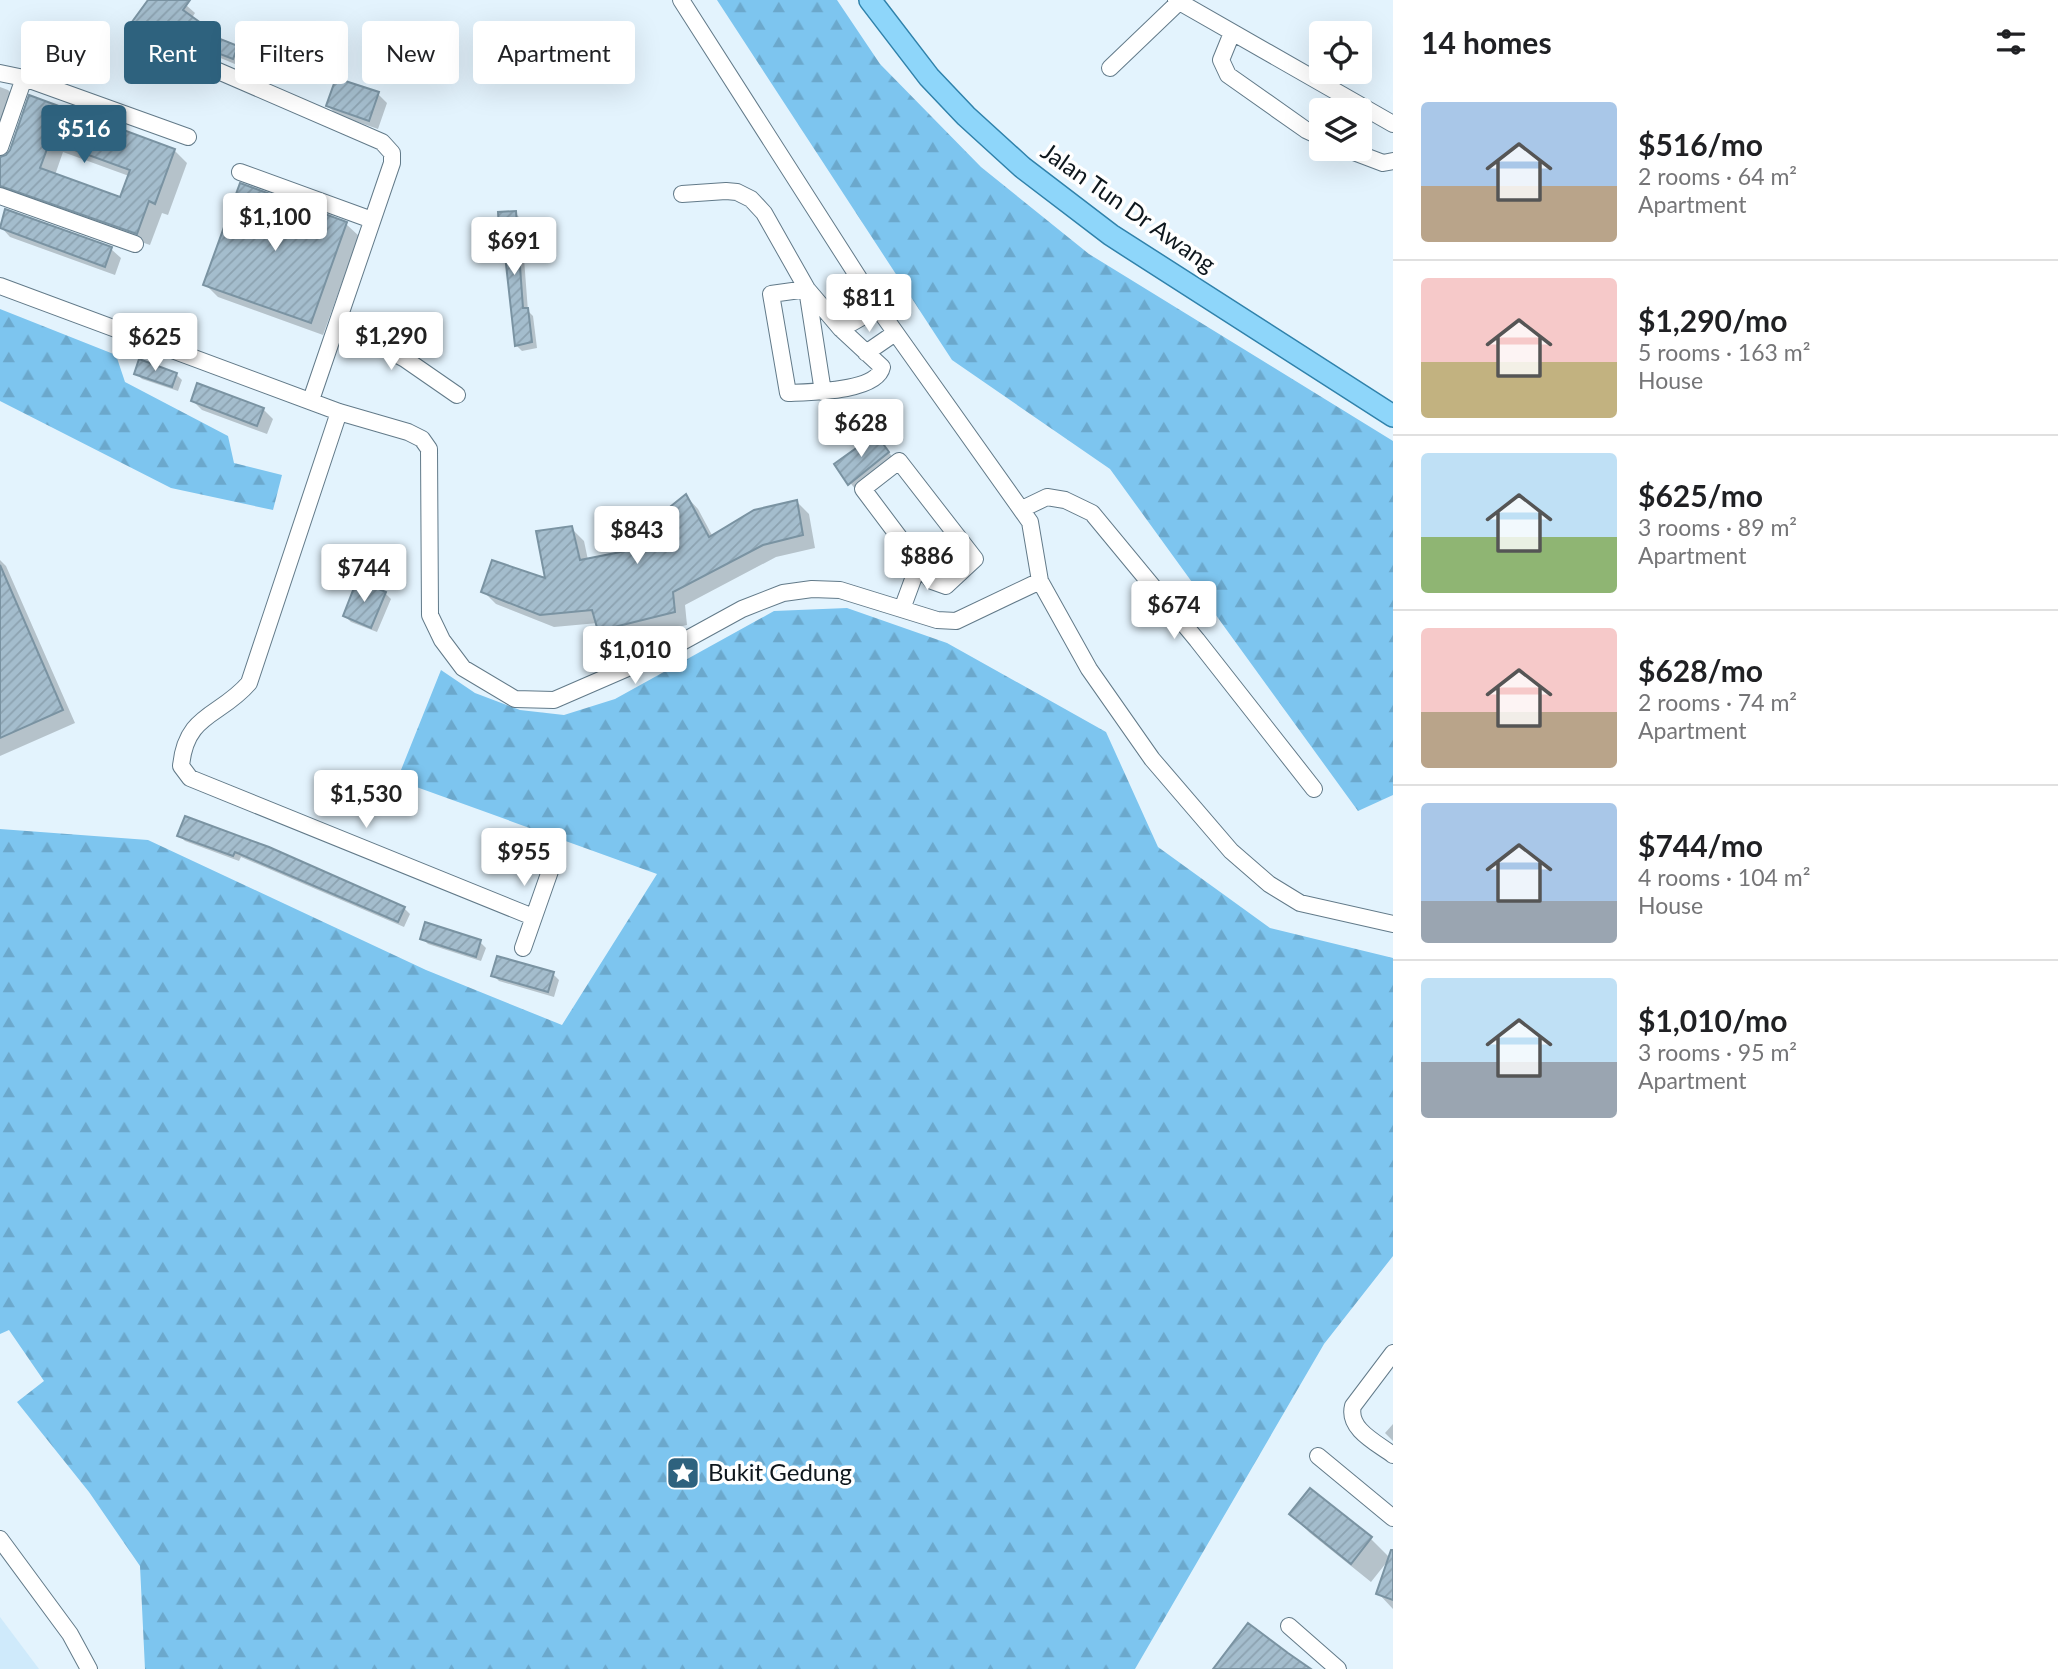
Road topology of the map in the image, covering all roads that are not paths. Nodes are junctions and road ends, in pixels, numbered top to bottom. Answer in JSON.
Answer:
{"nodes":[{"id":1,"x":681,"y":0,"type":"edge"},
{"id":2,"x":870,"y":0,"type":"edge"},
{"id":3,"x":1178,"y":1,"type":"edge"},
{"id":4,"x":1232,"y":33,"type":"junction"},
{"id":5,"x":1111,"y":68,"type":"dead end"},
{"id":6,"x":0,"y":73,"type":"edge"},
{"id":7,"x":221,"y":73,"type":"edge"},
{"id":8,"x":21,"y":77,"type":"edge"},
{"id":9,"x":22,"y":84,"type":"edge"},
{"id":10,"x":41,"y":84,"type":"edge"},
{"id":11,"x":1393,"y":124,"type":"edge"},
{"id":12,"x":1309,"y":131,"type":"edge"},
{"id":13,"x":188,"y":137,"type":"dead end"},
{"id":14,"x":0,"y":147,"type":"edge"},
{"id":15,"x":1372,"y":159,"type":"edge"},
{"id":16,"x":1393,"y":161,"type":"edge"},
{"id":17,"x":240,"y":173,"type":"dead end"},
{"id":18,"x":682,"y":194,"type":"dead end"},
{"id":19,"x":0,"y":196,"type":"edge"},
{"id":20,"x":372,"y":220,"type":"junction"},
{"id":21,"x":135,"y":244,"type":"dead end"},
{"id":22,"x":0,"y":286,"type":"edge"},
{"id":23,"x":807,"y":289,"type":"junction"},
{"id":24,"x":878,"y":308,"type":"junction"},
{"id":25,"x":336,"y":328,"type":"junction"},
{"id":26,"x":841,"y":329,"type":"junction"},
{"id":27,"x":895,"y":334,"type":"junction"},
{"id":28,"x":866,"y":353,"type":"junction"},
{"id":29,"x":823,"y":392,"type":"junction"},
{"id":30,"x":457,"y":395,"type":"dead end"},
{"id":31,"x":311,"y":400,"type":"junction"},
{"id":32,"x":339,"y":412,"type":"junction"},
{"id":33,"x":1393,"y":415,"type":"edge"},
{"id":34,"x":1022,"y":509,"type":"junction"},
{"id":35,"x":919,"y":563,"type":"junction"},
{"id":36,"x":1040,"y":581,"type":"junction"},
{"id":37,"x":902,"y":609,"type":"junction"},
{"id":38,"x":1314,"y":789,"type":"dead end"},
{"id":39,"x":550,"y":872,"type":"dead end"},
{"id":40,"x":533,"y":918,"type":"junction"},
{"id":41,"x":1393,"y":925,"type":"edge"},
{"id":42,"x":523,"y":948,"type":"dead end"},
{"id":43,"x":1393,"y":1353,"type":"edge"},
{"id":44,"x":1393,"y":1455,"type":"edge"},
{"id":45,"x":1318,"y":1457,"type":"dead end"},
{"id":46,"x":1393,"y":1518,"type":"edge"},
{"id":47,"x":0,"y":1539,"type":"edge"},
{"id":48,"x":1289,"y":1626,"type":"dead end"},
{"id":49,"x":89,"y":1669,"type":"edge"},
{"id":50,"x":1338,"y":1669,"type":"edge"}],
"edges":[{"from":1,"to":24,"type":"street"},
{"from":2,"to":33,"type":"main road","name":"Jalan Tun Dr Awang"},
{"from":3,"to":4,"type":"street"},
{"from":3,"to":5,"type":"street"},
{"from":4,"to":11,"type":"street"},
{"from":4,"to":12,"type":"street"},
{"from":6,"to":8,"type":"street"},
{"from":7,"to":20,"type":"street"},
{"from":9,"to":14,"type":"street"},
{"from":10,"to":13,"type":"street"},
{"from":15,"to":16,"type":"street"},
{"from":17,"to":20,"type":"street"},
{"from":18,"to":23,"type":"street"},
{"from":19,"to":21,"type":"street"},
{"from":20,"to":25,"type":"street"},
{"from":22,"to":31,"type":"street"},
{"from":23,"to":26,"type":"street"},
{"from":23,"to":29,"type":"street"},
{"from":23,"to":29,"type":"street"},
{"from":24,"to":26,"type":"street"},
{"from":24,"to":27,"type":"street"},
{"from":25,"to":30,"type":"street"},
{"from":25,"to":31,"type":"street"},
{"from":26,"to":28,"type":"street"},
{"from":27,"to":28,"type":"street"},
{"from":27,"to":34,"type":"street"},
{"from":28,"to":29,"type":"street"},
{"from":31,"to":32,"type":"street"},
{"from":32,"to":37,"type":"street"},
{"from":32,"to":40,"type":"street"},
{"from":34,"to":36,"type":"street"},
{"from":34,"to":38,"type":"street"},
{"from":35,"to":35,"type":"street"},
{"from":35,"to":37,"type":"street"},
{"from":36,"to":37,"type":"street"},
{"from":36,"to":41,"type":"street"},
{"from":39,"to":40,"type":"street"},
{"from":40,"to":42,"type":"street"},
{"from":43,"to":44,"type":"street"},
{"from":45,"to":46,"type":"street"},
{"from":47,"to":49,"type":"street"},
{"from":48,"to":50,"type":"street"}]}
